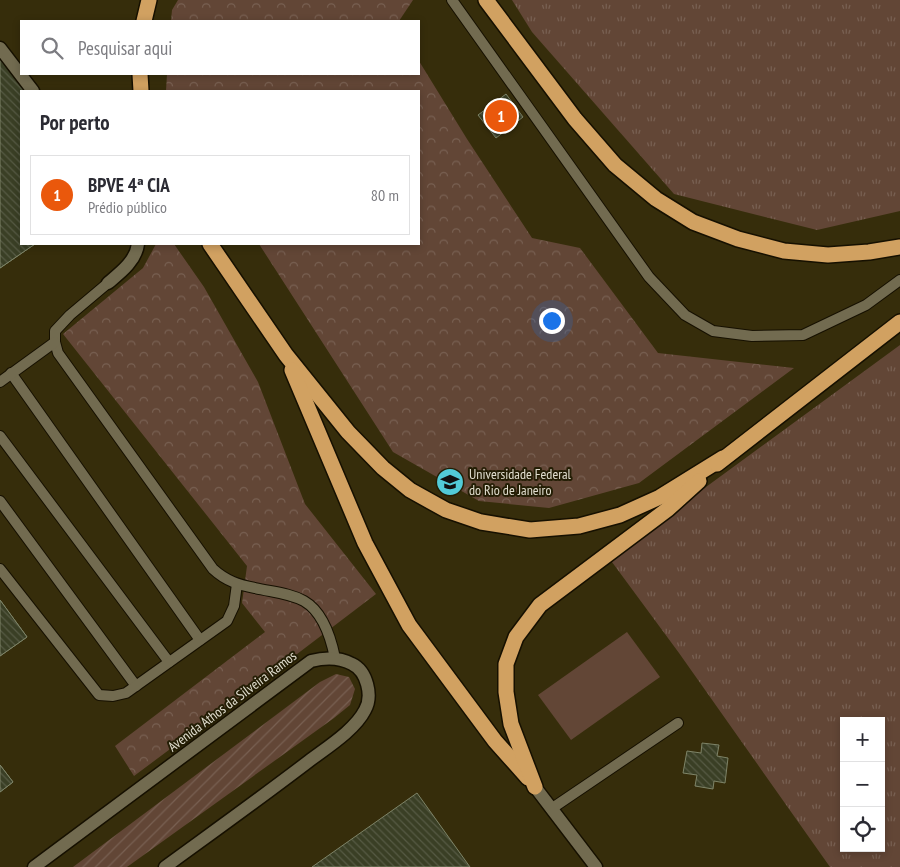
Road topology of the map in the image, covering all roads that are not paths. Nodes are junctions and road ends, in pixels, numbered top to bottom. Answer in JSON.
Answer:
{"nodes":[{"id":1,"x":149,"y":0,"type":"edge"},
{"id":2,"x":452,"y":0,"type":"edge"},
{"id":3,"x":486,"y":0,"type":"edge"},
{"id":4,"x":144,"y":20,"type":"edge"},
{"id":5,"x":0,"y":48,"type":"edge"},
{"id":6,"x":20,"y":74,"type":"edge"},
{"id":7,"x":21,"y":75,"type":"edge"},
{"id":8,"x":140,"y":75,"type":"edge"},
{"id":9,"x":32,"y":90,"type":"edge"},
{"id":10,"x":141,"y":90,"type":"edge"},
{"id":11,"x":138,"y":245,"type":"edge"},
{"id":12,"x":211,"y":245,"type":"edge"},
{"id":13,"x":900,"y":247,"type":"edge"},
{"id":14,"x":900,"y":280,"type":"edge"},
{"id":15,"x":108,"y":283,"type":"joint"},
{"id":16,"x":900,"y":322,"type":"edge"},
{"id":17,"x":55,"y":342,"type":"junction"},
{"id":18,"x":286,"y":355,"type":"junction"},
{"id":19,"x":11,"y":373,"type":"junction"},
{"id":20,"x":0,"y":382,"type":"edge"},
{"id":21,"x":0,"y":436,"type":"edge"},
{"id":22,"x":723,"y":458,"type":"junction"},
{"id":23,"x":0,"y":501,"type":"edge"},
{"id":24,"x":0,"y":569,"type":"edge"},
{"id":25,"x":237,"y":584,"type":"junction"},
{"id":26,"x":200,"y":640,"type":"junction"},
{"id":27,"x":335,"y":658,"type":"junction"},
{"id":28,"x":169,"y":662,"type":"junction"},
{"id":29,"x":136,"y":686,"type":"junction"},
{"id":30,"x":678,"y":723,"type":"dead end"},
{"id":31,"x":535,"y":787,"type":"junction"},
{"id":32,"x":551,"y":809,"type":"junction"},
{"id":33,"x":34,"y":867,"type":"edge"},
{"id":34,"x":165,"y":867,"type":"edge"},
{"id":35,"x":596,"y":867,"type":"edge"}],
"edges":[{"from":1,"to":4,"type":"highway"},
{"from":2,"to":14,"type":"lane"},
{"from":3,"to":13,"type":"highway"},
{"from":5,"to":6,"type":"street"},
{"from":7,"to":9,"type":"street"},
{"from":8,"to":10,"type":"highway"},
{"from":11,"to":15,"type":"street"},
{"from":12,"to":18,"type":"highway"},
{"from":15,"to":17,"type":"lane"},
{"from":16,"to":22,"type":"highway"},
{"from":17,"to":19,"type":"lane"},
{"from":17,"to":25,"type":"lane"},
{"from":18,"to":22,"type":"highway"},
{"from":18,"to":31,"type":"highway"},
{"from":19,"to":20,"type":"lane"},
{"from":19,"to":26,"type":"lane"},
{"from":21,"to":28,"type":"lane"},
{"from":22,"to":31,"type":"highway"},
{"from":23,"to":29,"type":"lane"},
{"from":24,"to":29,"type":"lane"},
{"from":25,"to":26,"type":"lane"},
{"from":25,"to":27,"type":"lane"},
{"from":26,"to":28,"type":"lane"},
{"from":27,"to":33,"type":"street","name":"Avenida Athos da Silveira Ramos"},
{"from":27,"to":34,"type":"street"},
{"from":28,"to":29,"type":"lane"},
{"from":30,"to":32,"type":"lane"},
{"from":31,"to":32,"type":"street"},
{"from":32,"to":35,"type":"street"}]}
